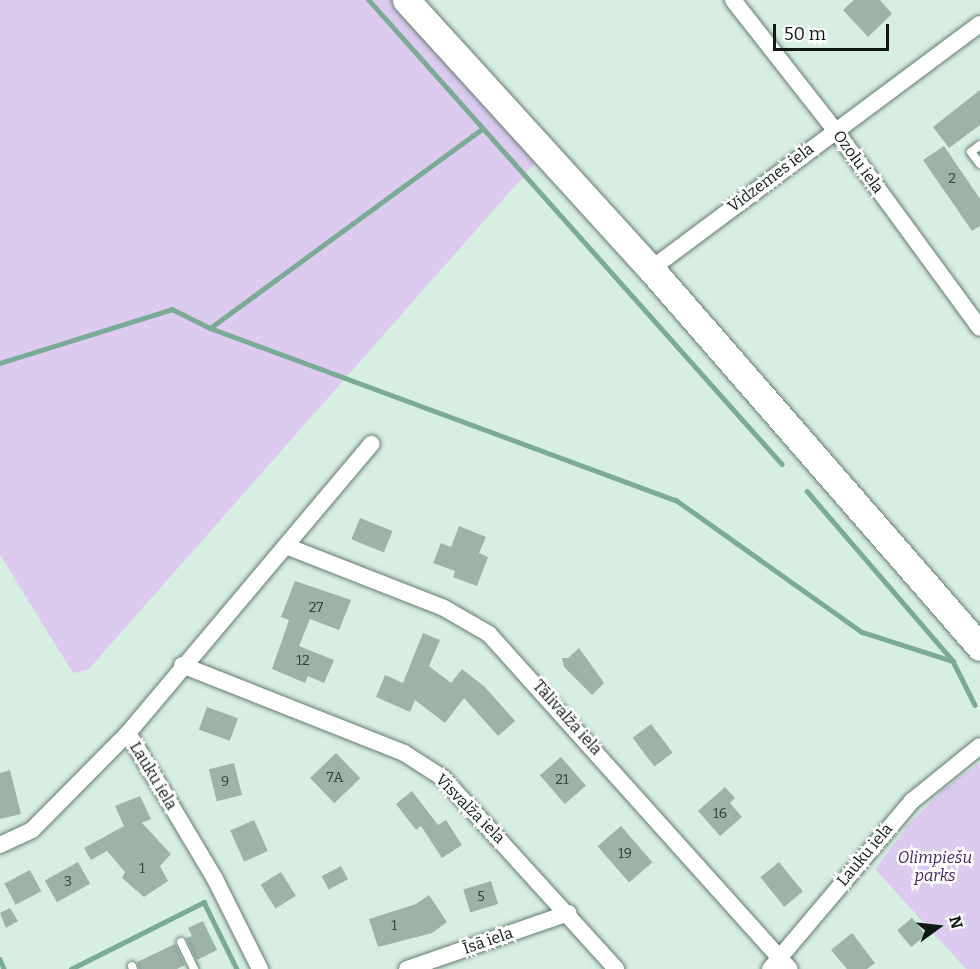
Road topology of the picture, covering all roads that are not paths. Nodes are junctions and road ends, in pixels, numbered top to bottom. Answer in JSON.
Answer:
{"nodes":[{"id":1,"x":406,"y":0,"type":"edge"},
{"id":2,"x":733,"y":0,"type":"edge"},
{"id":3,"x":980,"y":24,"type":"edge"},
{"id":4,"x":834,"y":130,"type":"junction"},
{"id":5,"x":980,"y":145,"type":"edge"},
{"id":6,"x":980,"y":164,"type":"edge"},
{"id":7,"x":651,"y":269,"type":"junction"},
{"id":8,"x":980,"y":328,"type":"edge"},
{"id":9,"x":371,"y":444,"type":"dead end"},
{"id":10,"x":286,"y":546,"type":"junction"},
{"id":11,"x":980,"y":647,"type":"edge"},
{"id":12,"x":182,"y":665,"type":"junction"},
{"id":13,"x":128,"y":733,"type":"junction"},
{"id":14,"x":977,"y":745,"type":"edge"},
{"id":15,"x":0,"y":845,"type":"edge"},
{"id":16,"x":569,"y":913,"type":"junction"},
{"id":17,"x":181,"y":942,"type":"dead end"},
{"id":18,"x":780,"y":965,"type":"edge"},
{"id":19,"x":194,"y":969,"type":"edge"},
{"id":20,"x":260,"y":969,"type":"edge"},
{"id":21,"x":407,"y":969,"type":"edge"},
{"id":22,"x":616,"y":969,"type":"edge"}],
"edges":[{"from":1,"to":7,"type":"highway"},
{"from":2,"to":4,"type":"street","name":"Ozolu iela"},
{"from":3,"to":4,"type":"street","name":"Vidzemes iela"},
{"from":4,"to":7,"type":"street","name":"Vidzemes iela"},
{"from":4,"to":8,"type":"street","name":"Ozolu iela"},
{"from":5,"to":6,"type":"lane"},
{"from":7,"to":11,"type":"highway"},
{"from":9,"to":10,"type":"street"},
{"from":10,"to":12,"type":"street"},
{"from":10,"to":18,"type":"street","name":"Tālivalža iela"},
{"from":12,"to":13,"type":"street"},
{"from":12,"to":16,"type":"street","name":"Visvalža iela"},
{"from":13,"to":15,"type":"street","name":"Lauku iela"},
{"from":13,"to":20,"type":"street","name":"Lauku iela"},
{"from":14,"to":18,"type":"street","name":"Lauku iela"},
{"from":16,"to":21,"type":"street","name":"Īsā iela"},
{"from":16,"to":22,"type":"street","name":"Visvalža iela"},
{"from":17,"to":19,"type":"lane"}]}
